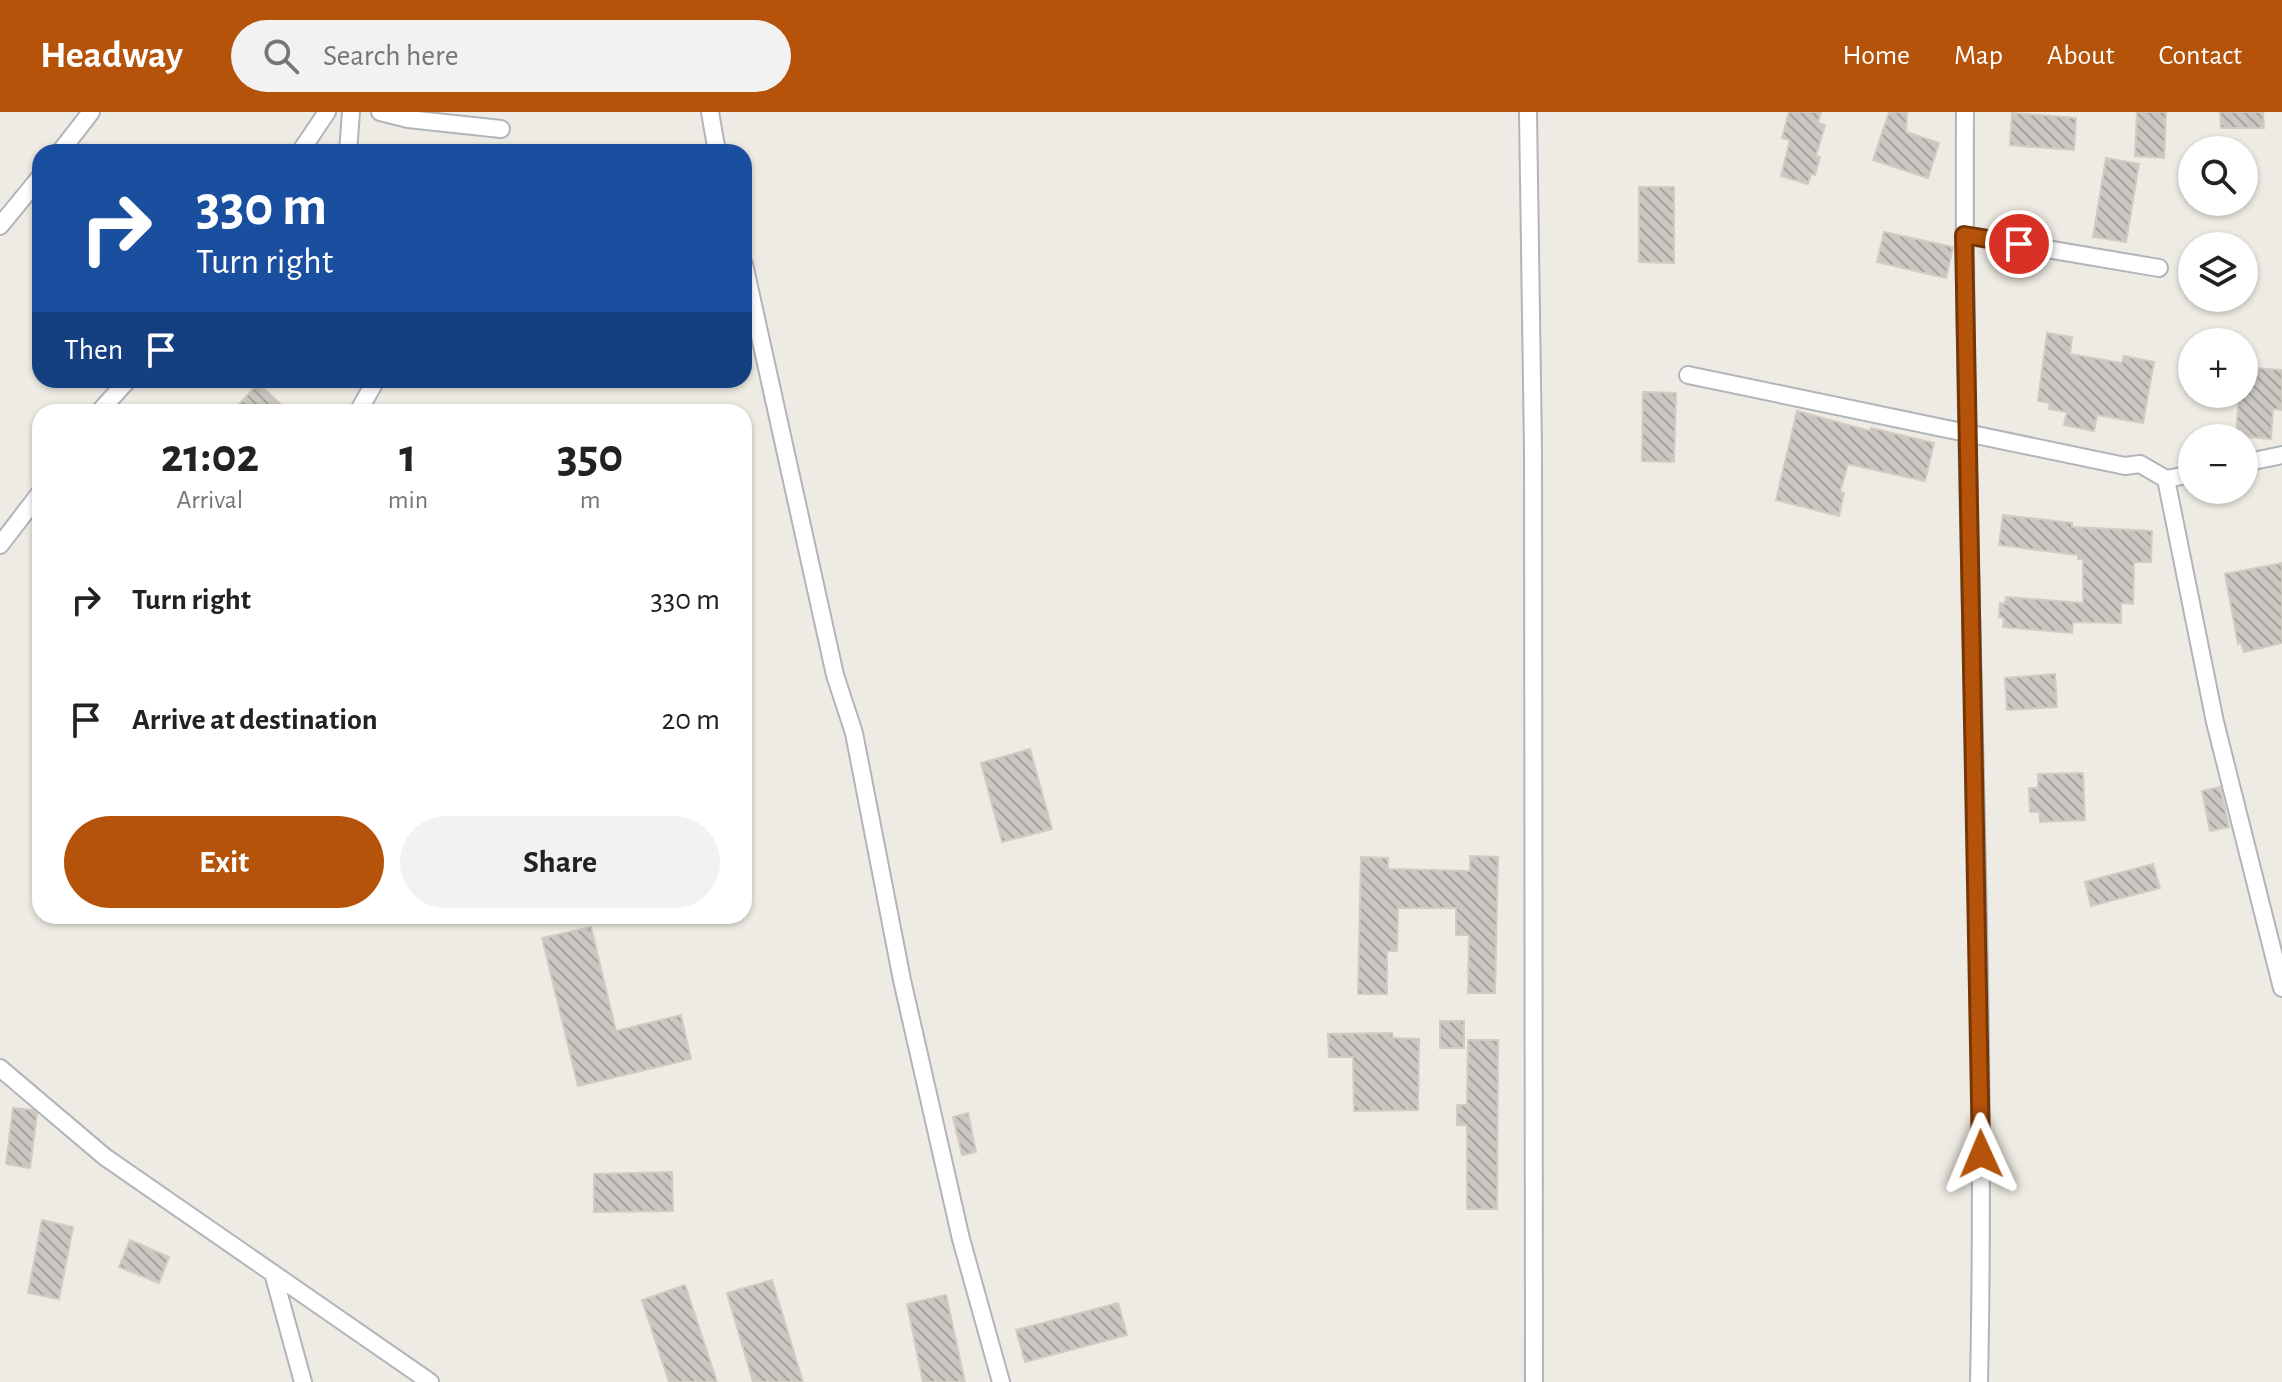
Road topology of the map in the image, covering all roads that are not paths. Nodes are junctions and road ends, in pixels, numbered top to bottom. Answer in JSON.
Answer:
{"nodes":[{"id":1,"x":91,"y":112,"type":"edge"},
{"id":2,"x":327,"y":112,"type":"edge"},
{"id":3,"x":351,"y":112,"type":"edge"},
{"id":4,"x":380,"y":112,"type":"edge"},
{"id":5,"x":710,"y":112,"type":"edge"},
{"id":6,"x":1528,"y":112,"type":"edge"},
{"id":7,"x":1965,"y":112,"type":"edge"},
{"id":8,"x":501,"y":129,"type":"dead end"},
{"id":9,"x":66,"y":144,"type":"edge"},
{"id":10,"x":305,"y":144,"type":"edge"},
{"id":11,"x":349,"y":144,"type":"edge"},
{"id":12,"x":716,"y":144,"type":"edge"},
{"id":13,"x":32,"y":187,"type":"edge"},
{"id":14,"x":0,"y":226,"type":"edge"},
{"id":15,"x":1964,"y":235,"type":"junction"},
{"id":16,"x":2159,"y":268,"type":"dead end"},
{"id":17,"x":752,"y":300,"type":"edge"},
{"id":18,"x":1688,"y":375,"type":"dead end"},
{"id":19,"x":121,"y":388,"type":"edge"},
{"id":20,"x":106,"y":404,"type":"edge"},
{"id":21,"x":1967,"y":433,"type":"junction"},
{"id":22,"x":2282,"y":455,"type":"edge"},
{"id":23,"x":2258,"y":460,"type":"edge"},
{"id":24,"x":2178,"y":477,"type":"edge"},
{"id":25,"x":2166,"y":479,"type":"junction"},
{"id":26,"x":32,"y":503,"type":"edge"},
{"id":27,"x":0,"y":545,"type":"edge"},
{"id":28,"x":2282,"y":988,"type":"edge"},
{"id":29,"x":0,"y":1068,"type":"edge"},
{"id":30,"x":273,"y":1273,"type":"junction"},
{"id":31,"x":303,"y":1382,"type":"edge"},
{"id":32,"x":430,"y":1382,"type":"edge"},
{"id":33,"x":1001,"y":1382,"type":"edge"},
{"id":34,"x":1534,"y":1382,"type":"edge"},
{"id":35,"x":1979,"y":1382,"type":"edge"}],
"edges":[{"from":1,"to":9,"type":"street"},
{"from":2,"to":10,"type":"street"},
{"from":3,"to":11,"type":"street"},
{"from":4,"to":8,"type":"street"},
{"from":5,"to":12,"type":"street"},
{"from":6,"to":34,"type":"street"},
{"from":7,"to":15,"type":"street"},
{"from":13,"to":14,"type":"street"},
{"from":15,"to":16,"type":"street"},
{"from":15,"to":21,"type":"street"},
{"from":17,"to":33,"type":"street"},
{"from":18,"to":21,"type":"street"},
{"from":19,"to":20,"type":"street"},
{"from":21,"to":25,"type":"street"},
{"from":21,"to":35,"type":"street"},
{"from":22,"to":23,"type":"street"},
{"from":24,"to":25,"type":"street"},
{"from":25,"to":28,"type":"street"},
{"from":26,"to":27,"type":"street"},
{"from":29,"to":30,"type":"street"},
{"from":30,"to":31,"type":"street"},
{"from":30,"to":32,"type":"street"}]}
